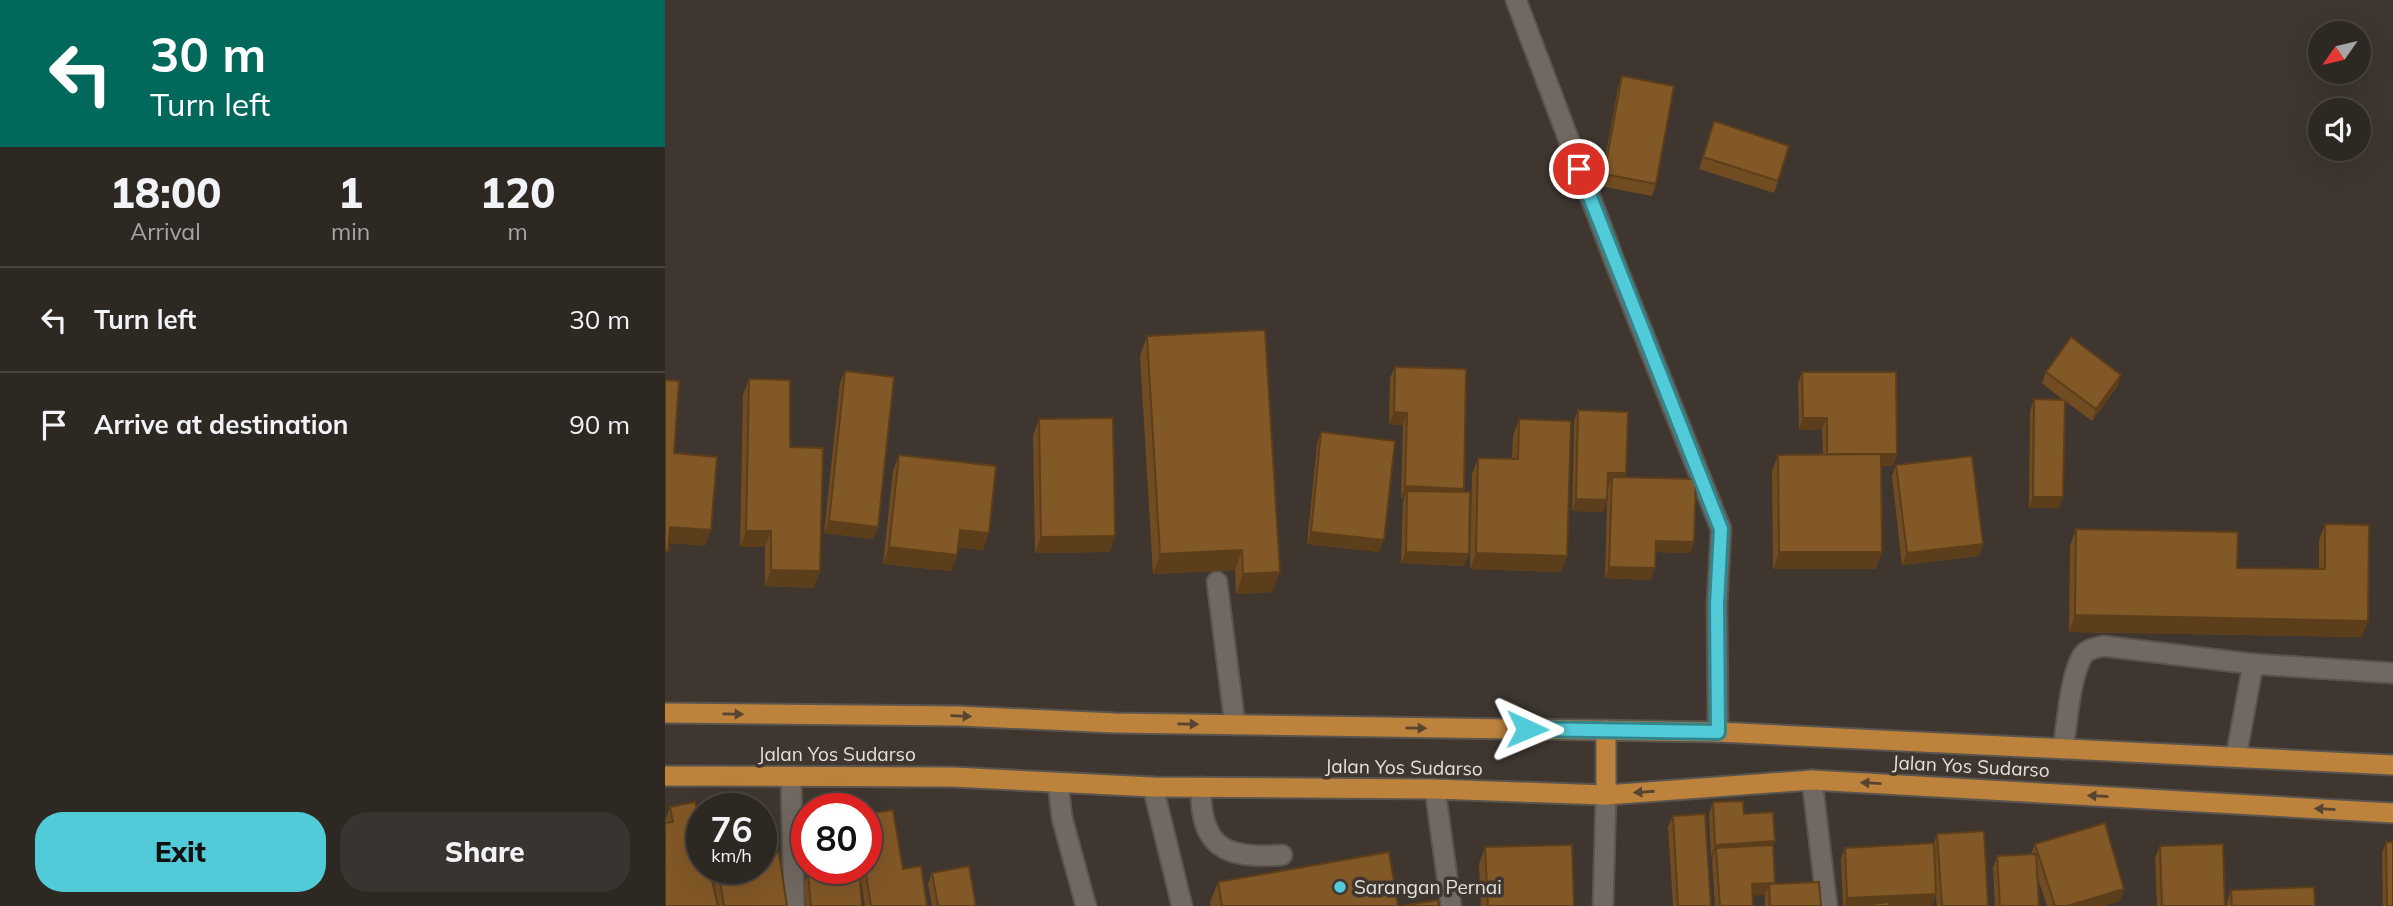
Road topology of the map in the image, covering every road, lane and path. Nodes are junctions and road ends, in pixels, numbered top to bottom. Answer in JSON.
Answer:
{"nodes":[{"id":1,"x":1516,"y":0,"type":"edge"},
{"id":2,"x":1217,"y":582,"type":"edge"},
{"id":3,"x":2253,"y":664,"type":"junction"},
{"id":4,"x":2393,"y":673,"type":"edge"},
{"id":5,"x":665,"y":713,"type":"edge"},
{"id":6,"x":1235,"y":725,"type":"junction"},
{"id":7,"x":1606,"y":730,"type":"junction"},
{"id":8,"x":1718,"y":732,"type":"junction"},
{"id":9,"x":2063,"y":749,"type":"junction"},
{"id":10,"x":2235,"y":757,"type":"junction"},
{"id":11,"x":2393,"y":765,"type":"edge"},
{"id":12,"x":665,"y":776,"type":"edge"},
{"id":13,"x":791,"y":777,"type":"junction"},
{"id":14,"x":1812,"y":780,"type":"junction"},
{"id":15,"x":1058,"y":783,"type":"junction"},
{"id":16,"x":1153,"y":787,"type":"junction"},
{"id":17,"x":1201,"y":787,"type":"junction"},
{"id":18,"x":1435,"y":789,"type":"junction"},
{"id":19,"x":1606,"y":795,"type":"junction"},
{"id":20,"x":2393,"y":813,"type":"edge"},
{"id":21,"x":1282,"y":855,"type":"dead end"},
{"id":22,"x":794,"y":906,"type":"edge"},
{"id":23,"x":1086,"y":906,"type":"edge"},
{"id":24,"x":1182,"y":906,"type":"edge"},
{"id":25,"x":1451,"y":906,"type":"edge"},
{"id":26,"x":1603,"y":906,"type":"edge"},
{"id":27,"x":1827,"y":906,"type":"edge"}],
"edges":[{"from":1,"to":8,"type":"street"},
{"from":2,"to":6,"type":"street"},
{"from":3,"to":4,"type":"street"},
{"from":3,"to":9,"type":"street"},
{"from":3,"to":10,"type":"street"},
{"from":5,"to":6,"type":"highway","name":"Jalan Yos Sudarso","one_way":true},
{"from":6,"to":7,"type":"highway","name":"Jalan Yos Sudarso","one_way":true},
{"from":7,"to":8,"type":"highway","name":"Jalan Yos Sudarso"},
{"from":7,"to":19,"type":"highway"},
{"from":8,"to":9,"type":"highway","name":"Jalan Yos Sudarso"},
{"from":9,"to":10,"type":"highway","name":"Jalan Yos Sudarso"},
{"from":10,"to":11,"type":"highway","name":"Jalan Yos Sudarso"},
{"from":12,"to":13,"type":"highway","name":"Jalan Yos Sudarso"},
{"from":13,"to":15,"type":"highway","name":"Jalan Yos Sudarso"},
{"from":13,"to":22,"type":"street"},
{"from":14,"to":19,"type":"highway","name":"Jalan Yos Sudarso","one_way":true},
{"from":20,"to":14,"type":"highway","name":"Jalan Yos Sudarso","one_way":true},
{"from":14,"to":27,"type":"street"},
{"from":15,"to":16,"type":"highway","name":"Jalan Yos Sudarso"},
{"from":15,"to":23,"type":"street"},
{"from":16,"to":17,"type":"highway","name":"Jalan Yos Sudarso"},
{"from":16,"to":24,"type":"street"},
{"from":17,"to":18,"type":"highway","name":"Jalan Yos Sudarso"},
{"from":17,"to":21,"type":"street"},
{"from":18,"to":19,"type":"highway","name":"Jalan Yos Sudarso"},
{"from":18,"to":25,"type":"street"},
{"from":19,"to":26,"type":"street"}]}
